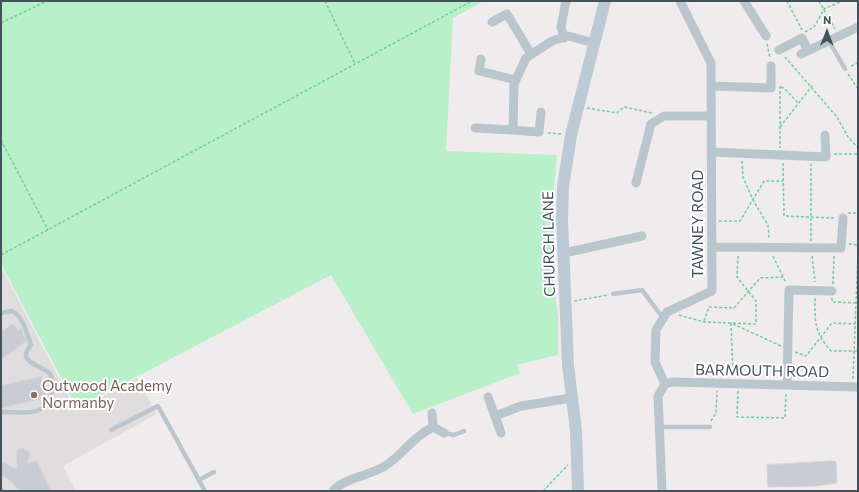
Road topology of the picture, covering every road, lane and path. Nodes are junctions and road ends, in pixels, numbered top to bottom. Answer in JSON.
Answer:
{"nodes":[{"id":1,"x":47,"y":1,"type":"edge"},
{"id":2,"x":325,"y":1,"type":"edge"},
{"id":3,"x":472,"y":1,"type":"edge"},
{"id":4,"x":566,"y":1,"type":"edge"},
{"id":5,"x":604,"y":1,"type":"edge"},
{"id":6,"x":680,"y":1,"type":"edge"},
{"id":7,"x":744,"y":1,"type":"edge"},
{"id":8,"x":787,"y":1,"type":"edge"},
{"id":9,"x":819,"y":1,"type":"edge"},
{"id":10,"x":842,"y":1,"type":"edge"},
{"id":11,"x":824,"y":9,"type":"junction"},
{"id":12,"x":492,"y":22,"type":"dead end"},
{"id":13,"x":1,"y":23,"type":"edge"},
{"id":14,"x":858,"y":27,"type":"edge"},
{"id":15,"x":766,"y":36,"type":"joint"},
{"id":16,"x":839,"y":36,"type":"junction"},
{"id":17,"x":564,"y":38,"type":"junction"},
{"id":18,"x":829,"y":41,"type":"junction"},
{"id":19,"x":594,"y":43,"type":"junction"},
{"id":20,"x":779,"y":50,"type":"joint"},
{"id":21,"x":531,"y":54,"type":"junction"},
{"id":22,"x":481,"y":58,"type":"dead end"},
{"id":23,"x":858,"y":63,"type":"edge"},
{"id":24,"x":355,"y":64,"type":"junction"},
{"id":25,"x":771,"y":66,"type":"joint"},
{"id":26,"x":845,"y":69,"type":"junction"},
{"id":27,"x":516,"y":80,"type":"junction"},
{"id":28,"x":711,"y":86,"type":"junction"},
{"id":29,"x":812,"y":86,"type":"junction"},
{"id":30,"x":776,"y":88,"type":"junction"},
{"id":31,"x":858,"y":89,"type":"edge"},
{"id":32,"x":798,"y":103,"type":"junction"},
{"id":33,"x":577,"y":107,"type":"junction"},
{"id":34,"x":541,"y":112,"type":"dead end"},
{"id":35,"x":664,"y":116,"type":"junction"},
{"id":36,"x":711,"y":116,"type":"junction"},
{"id":37,"x":780,"y":127,"type":"junction"},
{"id":38,"x":476,"y":128,"type":"dead end"},
{"id":39,"x":513,"y":130,"type":"junction"},
{"id":40,"x":539,"y":132,"type":"junction"},
{"id":41,"x":562,"y":134,"type":"dead end"},
{"id":42,"x":825,"y":135,"type":"dead end"},
{"id":43,"x":1,"y":140,"type":"edge"},
{"id":44,"x":858,"y":148,"type":"edge"},
{"id":45,"x":711,"y":152,"type":"junction"},
{"id":46,"x":742,"y":154,"type":"junction"},
{"id":47,"x":781,"y":154,"type":"junction"},
{"id":48,"x":858,"y":154,"type":"edge"},
{"id":49,"x":811,"y":156,"type":"junction"},
{"id":50,"x":826,"y":157,"type":"junction"},
{"id":51,"x":784,"y":181,"type":"junction"},
{"id":52,"x":636,"y":183,"type":"dead end"},
{"id":53,"x":753,"y":200,"type":"junction"},
{"id":54,"x":858,"y":213,"type":"edge"},
{"id":55,"x":810,"y":217,"type":"junction"},
{"id":56,"x":842,"y":218,"type":"junction"},
{"id":57,"x":712,"y":221,"type":"junction"},
{"id":58,"x":48,"y":230,"type":"junction"},
{"id":59,"x":642,"y":236,"type":"dead end"},
{"id":60,"x":712,"y":247,"type":"junction"},
{"id":61,"x":739,"y":247,"type":"junction"},
{"id":62,"x":769,"y":248,"type":"junction"},
{"id":63,"x":811,"y":248,"type":"junction"},
{"id":64,"x":564,"y":252,"type":"junction"},
{"id":65,"x":858,"y":253,"type":"edge"},
{"id":66,"x":1,"y":255,"type":"edge"},
{"id":67,"x":783,"y":277,"type":"junction"},
{"id":68,"x":789,"y":290,"type":"junction"},
{"id":69,"x":749,"y":291,"type":"junction"},
{"id":70,"x":816,"y":291,"type":"junction"},
{"id":71,"x":832,"y":291,"type":"dead end"},
{"id":72,"x":614,"y":294,"type":"joint"},
{"id":73,"x":566,"y":303,"type":"junction"},
{"id":74,"x":1,"y":314,"type":"edge"},
{"id":75,"x":665,"y":315,"type":"junction"},
{"id":76,"x":704,"y":322,"type":"junction"},
{"id":77,"x":731,"y":322,"type":"junction"},
{"id":78,"x":855,"y":324,"type":"junction"},
{"id":79,"x":820,"y":338,"type":"junction"},
{"id":80,"x":788,"y":350,"type":"junction"},
{"id":81,"x":854,"y":351,"type":"junction"},
{"id":82,"x":858,"y":351,"type":"edge"},
{"id":83,"x":665,"y":384,"type":"junction"},
{"id":84,"x":718,"y":384,"type":"junction"},
{"id":85,"x":738,"y":384,"type":"junction"},
{"id":86,"x":787,"y":385,"type":"junction"},
{"id":87,"x":855,"y":387,"type":"edge"},
{"id":88,"x":488,"y":397,"type":"dead end"},
{"id":89,"x":571,"y":398,"type":"junction"},
{"id":90,"x":1,"y":412,"type":"edge"},
{"id":91,"x":432,"y":413,"type":"dead end"},
{"id":92,"x":495,"y":416,"type":"junction"},
{"id":93,"x":433,"y":427,"type":"junction"},
{"id":94,"x":660,"y":427,"type":"junction"},
{"id":95,"x":710,"y":427,"type":"joint"},
{"id":96,"x":111,"y":430,"type":"dead end"},
{"id":97,"x":464,"y":431,"type":"dead end"},
{"id":98,"x":444,"y":433,"type":"joint"},
{"id":99,"x":501,"y":433,"type":"dead end"},
{"id":100,"x":578,"y":455,"type":"junction"},
{"id":101,"x":214,"y":472,"type":"dead end"},
{"id":102,"x":199,"y":480,"type":"junction"},
{"id":103,"x":206,"y":491,"type":"edge"},
{"id":104,"x":333,"y":491,"type":"edge"},
{"id":105,"x":543,"y":491,"type":"edge"},
{"id":106,"x":578,"y":491,"type":"edge"},
{"id":107,"x":662,"y":491,"type":"edge"}],
"edges":[{"from":1,"to":13,"type":"path"},
{"from":2,"to":24,"type":"path"},
{"from":3,"to":24,"type":"path"},
{"from":4,"to":17,"type":"street"},
{"from":5,"to":19,"type":"street","name":"CHURCH LANE"},
{"from":6,"to":28,"type":"street","name":"TAWNEY ROAD"},
{"from":7,"to":15,"type":"street"},
{"from":8,"to":11,"type":"path"},
{"from":9,"to":11,"type":"path"},
{"from":10,"to":11,"type":"path"},
{"from":11,"to":16,"type":"path"},
{"from":12,"to":21,"type":"street"},
{"from":14,"to":16,"type":"street"},
{"from":15,"to":25,"type":"path"},
{"from":16,"to":18,"type":"street"},
{"from":17,"to":19,"type":"street"},
{"from":17,"to":21,"type":"street"},
{"from":18,"to":20,"type":"street"},
{"from":18,"to":26,"type":"lane"},
{"from":19,"to":33,"type":"street","name":"CHURCH LANE"},
{"from":20,"to":29,"type":"path"},
{"from":21,"to":27,"type":"street"},
{"from":22,"to":27,"type":"street"},
{"from":23,"to":26,"type":"path"},
{"from":24,"to":58,"type":"path"},
{"from":25,"to":30,"type":"street"},
{"from":26,"to":31,"type":"path"},
{"from":27,"to":39,"type":"street"},
{"from":28,"to":30,"type":"street"},
{"from":28,"to":36,"type":"street","name":"TAWNEY ROAD"},
{"from":29,"to":32,"type":"path"},
{"from":29,"to":44,"type":"path"},
{"from":30,"to":32,"type":"path"},
{"from":30,"to":37,"type":"path"},
{"from":32,"to":37,"type":"path"},
{"from":33,"to":35,"type":"path"},
{"from":33,"to":64,"type":"street","name":"CHURCH LANE"},
{"from":34,"to":40,"type":"street"},
{"from":35,"to":36,"type":"street"},
{"from":35,"to":52,"type":"street"},
{"from":36,"to":45,"type":"street","name":"TAWNEY ROAD"},
{"from":37,"to":47,"type":"path"},
{"from":38,"to":39,"type":"street"},
{"from":39,"to":40,"type":"street"},
{"from":40,"to":41,"type":"path"},
{"from":42,"to":50,"type":"street"},
{"from":43,"to":58,"type":"path"},
{"from":45,"to":46,"type":"street"},
{"from":45,"to":57,"type":"street","name":"TAWNEY ROAD"},
{"from":46,"to":47,"type":"street"},
{"from":46,"to":53,"type":"path"},
{"from":47,"to":49,"type":"street"},
{"from":47,"to":51,"type":"path"},
{"from":48,"to":50,"type":"path"},
{"from":49,"to":50,"type":"street"},
{"from":49,"to":55,"type":"path"},
{"from":51,"to":53,"type":"path"},
{"from":51,"to":55,"type":"path"},
{"from":53,"to":57,"type":"path"},
{"from":53,"to":62,"type":"path"},
{"from":54,"to":56,"type":"path"},
{"from":55,"to":56,"type":"path"},
{"from":55,"to":63,"type":"path"},
{"from":56,"to":63,"type":"street"},
{"from":57,"to":60,"type":"street","name":"TAWNEY ROAD"},
{"from":58,"to":66,"type":"path"},
{"from":59,"to":64,"type":"street"},
{"from":60,"to":61,"type":"street"},
{"from":60,"to":75,"type":"street","name":"TAWNEY ROAD"},
{"from":61,"to":62,"type":"street"},
{"from":61,"to":69,"type":"path"},
{"from":62,"to":63,"type":"street"},
{"from":62,"to":67,"type":"path"},
{"from":63,"to":70,"type":"path"},
{"from":64,"to":73,"type":"street","name":"CHURCH LANE"},
{"from":65,"to":78,"type":"path"},
{"from":67,"to":68,"type":"path"},
{"from":67,"to":69,"type":"path"},
{"from":68,"to":70,"type":"street"},
{"from":68,"to":80,"type":"street"},
{"from":69,"to":76,"type":"path"},
{"from":69,"to":77,"type":"path"},
{"from":70,"to":71,"type":"street"},
{"from":70,"to":79,"type":"path"},
{"from":72,"to":73,"type":"path"},
{"from":72,"to":75,"type":"lane"},
{"from":73,"to":89,"type":"street","name":"CHURCH LANE"},
{"from":74,"to":90,"type":"lane"},
{"from":75,"to":76,"type":"path"},
{"from":75,"to":83,"type":"street"},
{"from":76,"to":77,"type":"path"},
{"from":77,"to":80,"type":"path"},
{"from":77,"to":85,"type":"path"},
{"from":78,"to":79,"type":"path"},
{"from":78,"to":81,"type":"path"},
{"from":79,"to":80,"type":"path"},
{"from":79,"to":81,"type":"path"},
{"from":80,"to":86,"type":"street"},
{"from":81,"to":82,"type":"path"},
{"from":81,"to":87,"type":"path"},
{"from":83,"to":84,"type":"street","name":"BARMOUTH ROAD"},
{"from":83,"to":94,"type":"street"},
{"from":84,"to":85,"type":"street","name":"BARMOUTH ROAD"},
{"from":84,"to":95,"type":"path"},
{"from":85,"to":86,"type":"street","name":"BARMOUTH ROAD"},
{"from":85,"to":86,"type":"path"},
{"from":86,"to":87,"type":"street","name":"BARMOUTH ROAD"},
{"from":88,"to":92,"type":"street"},
{"from":89,"to":92,"type":"street"},
{"from":89,"to":100,"type":"street","name":"CHURCH LANE"},
{"from":91,"to":93,"type":"street"},
{"from":92,"to":99,"type":"street"},
{"from":93,"to":98,"type":"street"},
{"from":93,"to":104,"type":"street"},
{"from":94,"to":95,"type":"lane"},
{"from":94,"to":107,"type":"street"},
{"from":96,"to":102,"type":"lane"},
{"from":97,"to":98,"type":"lane"},
{"from":100,"to":105,"type":"path"},
{"from":100,"to":106,"type":"street","name":"CHURCH LANE"},
{"from":101,"to":102,"type":"lane"},
{"from":102,"to":103,"type":"lane"}]}
